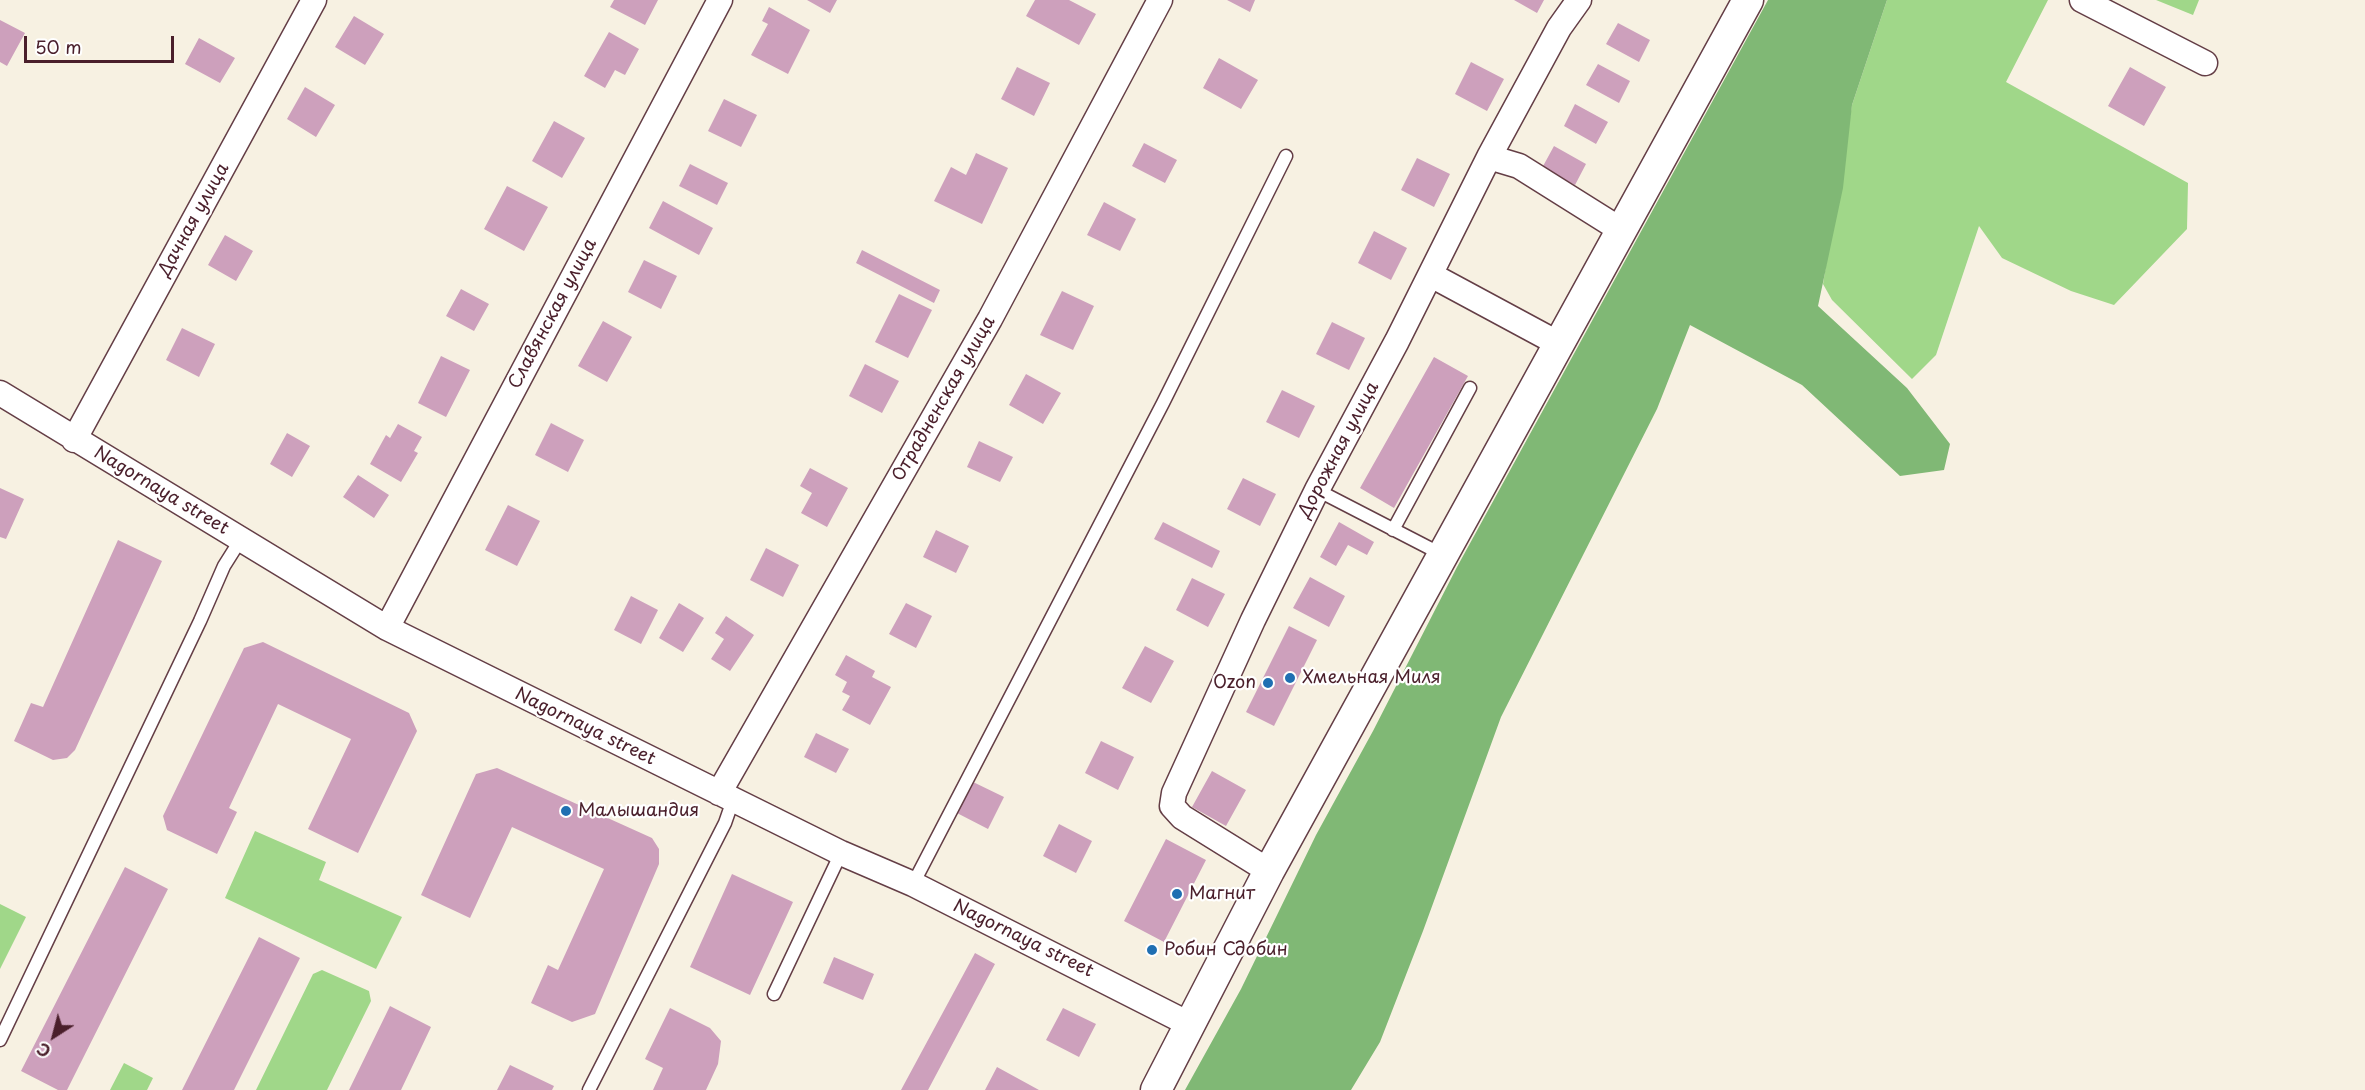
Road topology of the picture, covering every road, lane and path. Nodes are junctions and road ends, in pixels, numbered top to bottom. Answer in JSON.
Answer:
{"nodes":[{"id":1,"x":314,"y":0,"type":"edge"},
{"id":2,"x":720,"y":0,"type":"edge"},
{"id":3,"x":1160,"y":0,"type":"edge"},
{"id":4,"x":1580,"y":0,"type":"edge"},
{"id":5,"x":1748,"y":0,"type":"edge"},
{"id":6,"x":2082,"y":0,"type":"edge"},
{"id":7,"x":2205,"y":63,"type":"dead end"},
{"id":8,"x":1286,"y":156,"type":"dead end"},
{"id":9,"x":1489,"y":157,"type":"junction"},
{"id":10,"x":1621,"y":230,"type":"junction"},
{"id":11,"x":1431,"y":275,"type":"junction"},
{"id":12,"x":1561,"y":345,"type":"junction"},
{"id":13,"x":1470,"y":388,"type":"dead end"},
{"id":14,"x":0,"y":393,"type":"edge"},
{"id":15,"x":74,"y":440,"type":"junction"},
{"id":16,"x":1317,"y":490,"type":"junction"},
{"id":17,"x":1394,"y":530,"type":"junction"},
{"id":18,"x":241,"y":539,"type":"junction"},
{"id":19,"x":1444,"y":556,"type":"junction"},
{"id":20,"x":387,"y":628,"type":"junction"},
{"id":21,"x":726,"y":797,"type":"junction"},
{"id":22,"x":841,"y":853,"type":"junction"},
{"id":23,"x":1269,"y":871,"type":"junction"},
{"id":24,"x":913,"y":884,"type":"junction"},
{"id":25,"x":774,"y":994,"type":"dead end"},
{"id":26,"x":1191,"y":1025,"type":"junction"},
{"id":27,"x":0,"y":1041,"type":"edge"},
{"id":28,"x":590,"y":1090,"type":"edge"},
{"id":29,"x":1156,"y":1090,"type":"edge"}],
"edges":[{"from":1,"to":15,"type":"street","name":"Дачная улица"},
{"from":2,"to":20,"type":"street","name":"Славянская улица"},
{"from":3,"to":21,"type":"street","name":"Отрадненская улица"},
{"from":4,"to":9,"type":"street","name":"Дорожная улица"},
{"from":5,"to":10,"type":"street"},
{"from":6,"to":7,"type":"street"},
{"from":8,"to":24,"type":"lane"},
{"from":9,"to":10,"type":"street"},
{"from":9,"to":11,"type":"street","name":"Дорожная улица"},
{"from":10,"to":12,"type":"street"},
{"from":11,"to":12,"type":"street"},
{"from":11,"to":16,"type":"street","name":"Дорожная улица"},
{"from":12,"to":19,"type":"street"},
{"from":13,"to":17,"type":"lane"},
{"from":14,"to":15,"type":"street","name":"Nagornaya street"},
{"from":15,"to":18,"type":"street","name":"Nagornaya street"},
{"from":16,"to":17,"type":"lane"},
{"from":16,"to":23,"type":"street","name":"Дорожная улица"},
{"from":17,"to":19,"type":"lane"},
{"from":18,"to":20,"type":"street","name":"Nagornaya street"},
{"from":18,"to":27,"type":"lane"},
{"from":19,"to":23,"type":"street"},
{"from":20,"to":21,"type":"street","name":"Nagornaya street"},
{"from":21,"to":22,"type":"street","name":"Nagornaya street"},
{"from":21,"to":28,"type":"lane"},
{"from":22,"to":24,"type":"street","name":"Nagornaya street"},
{"from":22,"to":25,"type":"lane"},
{"from":23,"to":26,"type":"street"},
{"from":24,"to":26,"type":"street","name":"Nagornaya street"},
{"from":26,"to":29,"type":"street"}]}
